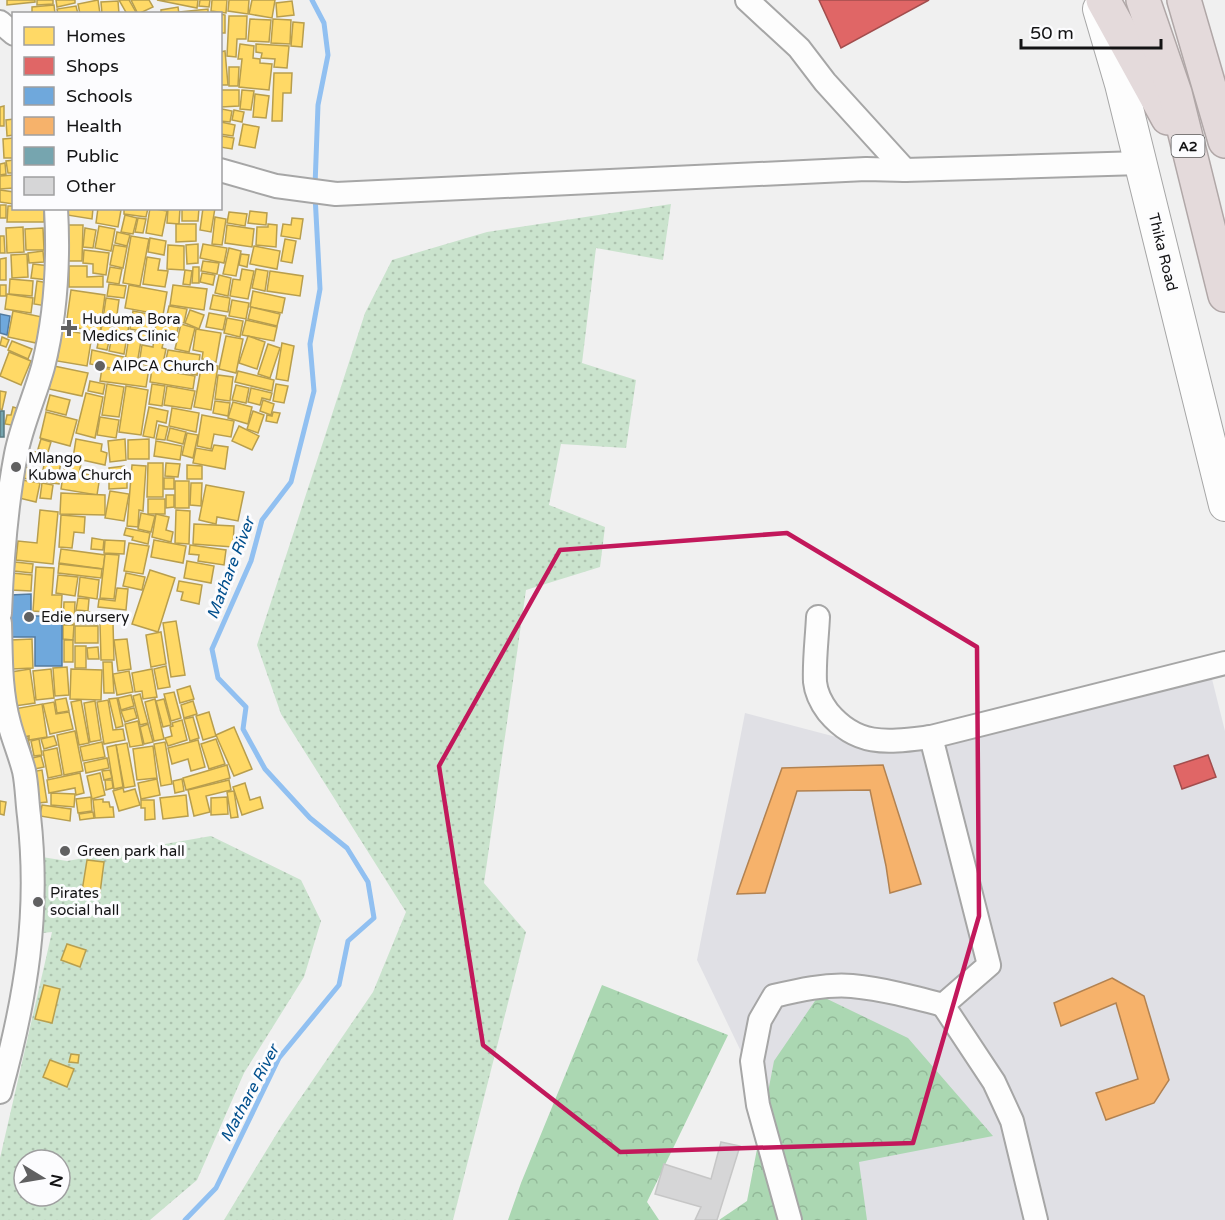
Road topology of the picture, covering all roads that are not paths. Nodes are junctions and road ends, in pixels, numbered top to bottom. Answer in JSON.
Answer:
{"nodes":[{"id":1,"x":747,"y":0,"type":"edge"},
{"id":2,"x":1096,"y":0,"type":"edge"},
{"id":3,"x":1103,"y":0,"type":"edge"},
{"id":4,"x":1143,"y":0,"type":"edge"},
{"id":5,"x":1185,"y":0,"type":"edge"},
{"id":6,"x":0,"y":22,"type":"edge"},
{"id":7,"x":12,"y":31,"type":"edge"},
{"id":8,"x":1225,"y":141,"type":"edge"},
{"id":9,"x":1191,"y":162,"type":"junction"},
{"id":10,"x":1141,"y":163,"type":"junction"},
{"id":11,"x":905,"y":170,"type":"junction"},
{"id":12,"x":222,"y":171,"type":"edge"},
{"id":13,"x":56,"y":210,"type":"edge"},
{"id":14,"x":1225,"y":295,"type":"edge"},
{"id":15,"x":1225,"y":505,"type":"edge"},
{"id":16,"x":0,"y":613,"type":"edge"},
{"id":17,"x":818,"y":617,"type":"dead end"},
{"id":18,"x":0,"y":623,"type":"edge"},
{"id":19,"x":1225,"y":663,"type":"edge"},
{"id":20,"x":930,"y":738,"type":"junction"},
{"id":21,"x":943,"y":1005,"type":"junction"},
{"id":22,"x":0,"y":1092,"type":"edge"},
{"id":23,"x":790,"y":1220,"type":"edge"},
{"id":24,"x":1036,"y":1220,"type":"edge"}],
"edges":[{"from":1,"to":11,"type":"street"},
{"from":2,"to":10,"type":"main road","name":"Thika Road"},
{"from":3,"to":9,"type":"highway"},
{"from":4,"to":9,"type":"highway","number":"A2"},
{"from":5,"to":8,"type":"highway","number":"A2"},
{"from":6,"to":7,"type":"street"},
{"from":9,"to":14,"type":"highway","number":"A2"},
{"from":10,"to":11,"type":"street"},
{"from":10,"to":15,"type":"main road","name":"Thika Road"},
{"from":11,"to":12,"type":"street"},
{"from":13,"to":16,"type":"street"},
{"from":17,"to":20,"type":"street"},
{"from":18,"to":22,"type":"street"},
{"from":19,"to":20,"type":"street"},
{"from":20,"to":21,"type":"street"},
{"from":21,"to":23,"type":"street"},
{"from":21,"to":24,"type":"street"}]}
